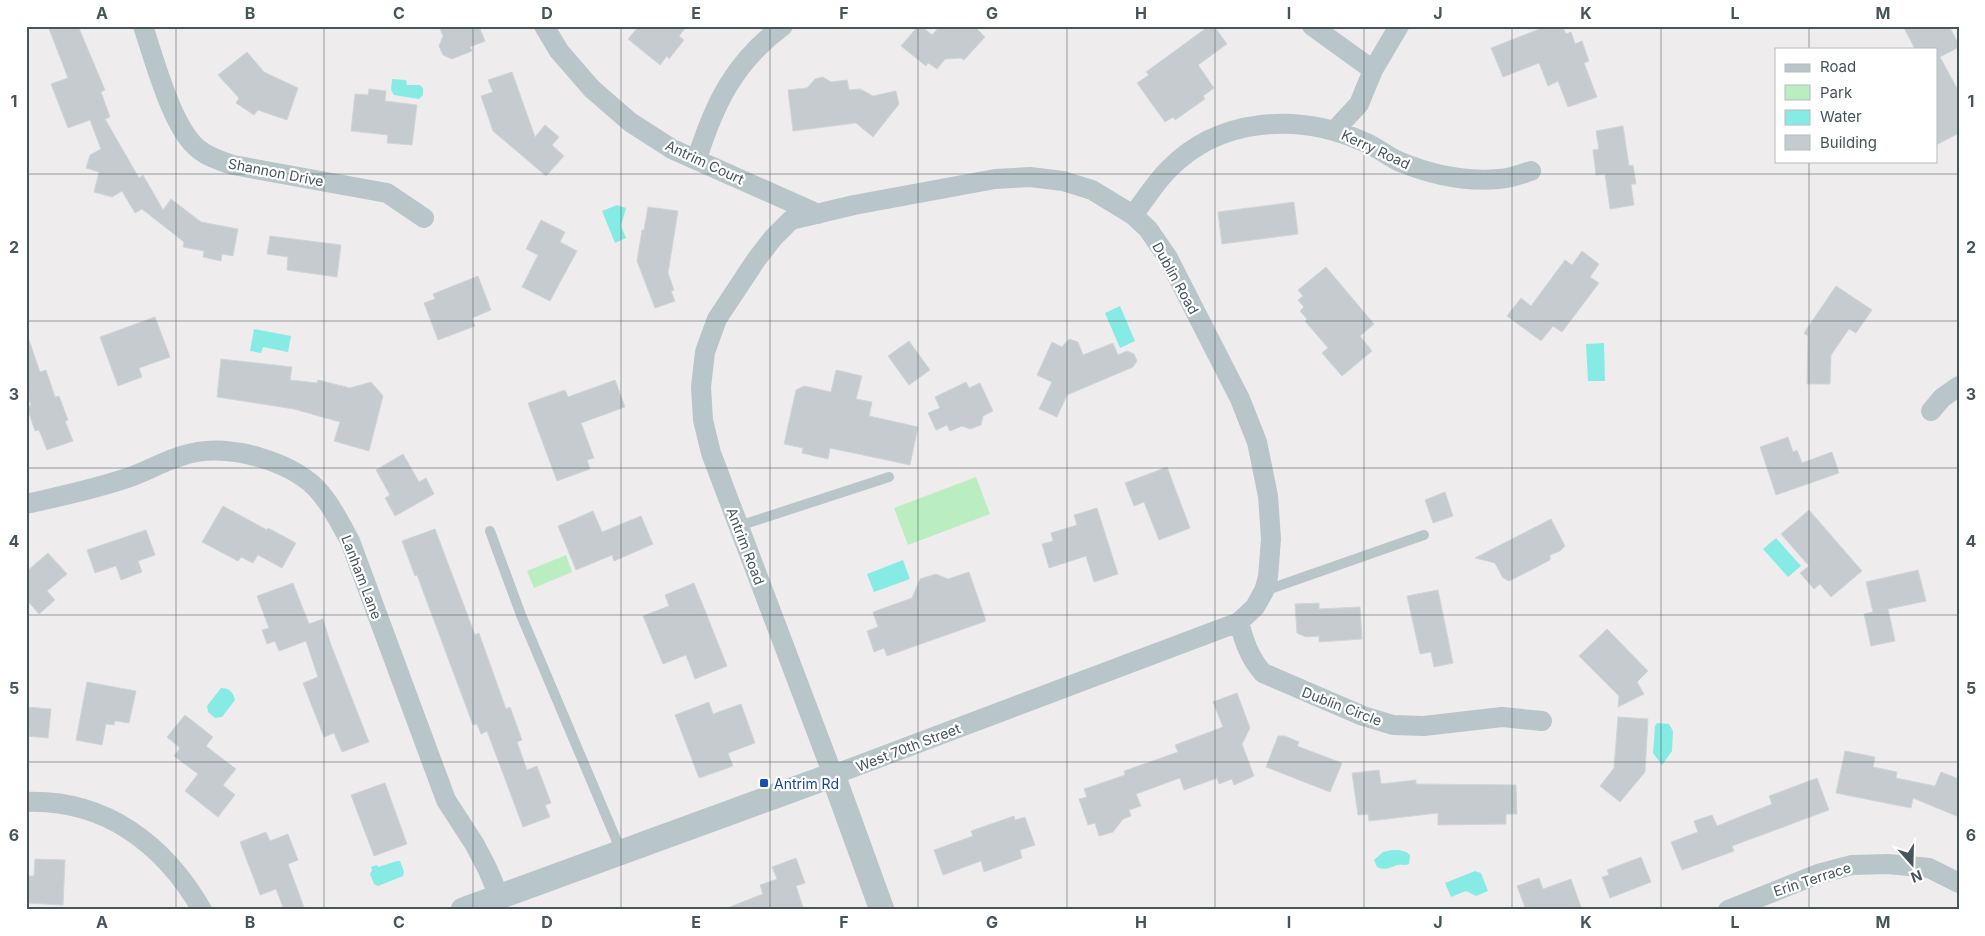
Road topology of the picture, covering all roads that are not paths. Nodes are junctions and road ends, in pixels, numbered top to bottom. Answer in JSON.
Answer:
{"nodes":[{"id":1,"x":143,"y":26,"type":"edge"},
{"id":2,"x":544,"y":26,"type":"edge"},
{"id":3,"x":783,"y":26,"type":"edge"},
{"id":4,"x":1312,"y":26,"type":"edge"},
{"id":5,"x":1399,"y":26,"type":"edge"},
{"id":6,"x":1374,"y":70,"type":"junction"},
{"id":7,"x":1335,"y":130,"type":"junction"},
{"id":8,"x":697,"y":159,"type":"junction"},
{"id":9,"x":1531,"y":171,"type":"dead end"},
{"id":10,"x":818,"y":214,"type":"junction"},
{"id":11,"x":1133,"y":215,"type":"junction"},
{"id":12,"x":424,"y":218,"type":"dead end"},
{"id":13,"x":1959,"y":386,"type":"edge"},
{"id":14,"x":1930,"y":411,"type":"dead end"},
{"id":15,"x":889,"y":477,"type":"dead end"},
{"id":16,"x":26,"y":504,"type":"edge"},
{"id":17,"x":739,"y":526,"type":"junction"},
{"id":18,"x":490,"y":530,"type":"dead end"},
{"id":19,"x":1424,"y":535,"type":"dead end"},
{"id":20,"x":1264,"y":591,"type":"junction"},
{"id":21,"x":1238,"y":622,"type":"junction"},
{"id":22,"x":1542,"y":721,"type":"dead end"},
{"id":23,"x":833,"y":775,"type":"junction"},
{"id":24,"x":26,"y":802,"type":"edge"},
{"id":25,"x":621,"y":851,"type":"junction"},
{"id":26,"x":1959,"y":883,"type":"edge"},
{"id":27,"x":499,"y":896,"type":"junction"},
{"id":28,"x":202,"y":910,"type":"edge"},
{"id":29,"x":463,"y":910,"type":"edge"},
{"id":30,"x":882,"y":910,"type":"edge"},
{"id":31,"x":1728,"y":910,"type":"edge"}],
"edges":[{"from":1,"to":12,"type":"street","name":"Shannon Drive"},
{"from":2,"to":8,"type":"street","name":"Antrim Court"},
{"from":3,"to":8,"type":"street"},
{"from":4,"to":6,"type":"street"},
{"from":5,"to":6,"type":"street"},
{"from":6,"to":7,"type":"street"},
{"from":7,"to":9,"type":"street","name":"Kerry Road"},
{"from":7,"to":11,"type":"street","name":"Kerry Road"},
{"from":8,"to":10,"type":"street","name":"Antrim Court"},
{"from":10,"to":11,"type":"street","name":"Dublin Road"},
{"from":10,"to":17,"type":"street","name":"Antrim Road"},
{"from":11,"to":20,"type":"street","name":"Dublin Road"},
{"from":13,"to":14,"type":"street"},
{"from":15,"to":17,"type":"lane"},
{"from":16,"to":27,"type":"street","name":"Lanham Lane"},
{"from":17,"to":23,"type":"street","name":"Antrim Road"},
{"from":18,"to":25,"type":"lane"},
{"from":19,"to":20,"type":"lane"},
{"from":20,"to":21,"type":"street","name":"Dublin Road"},
{"from":21,"to":22,"type":"street","name":"Dublin Circle"},
{"from":21,"to":23,"type":"street","name":"West 70th Street"},
{"from":23,"to":25,"type":"street","name":"West 70th Street"},
{"from":23,"to":30,"type":"street","name":"Antrim Road"},
{"from":24,"to":28,"type":"street"},
{"from":25,"to":27,"type":"street","name":"West 70th Street"},
{"from":26,"to":31,"type":"street","name":"Erin Terrace"},
{"from":27,"to":29,"type":"street","name":"West 70th Street"}]}
